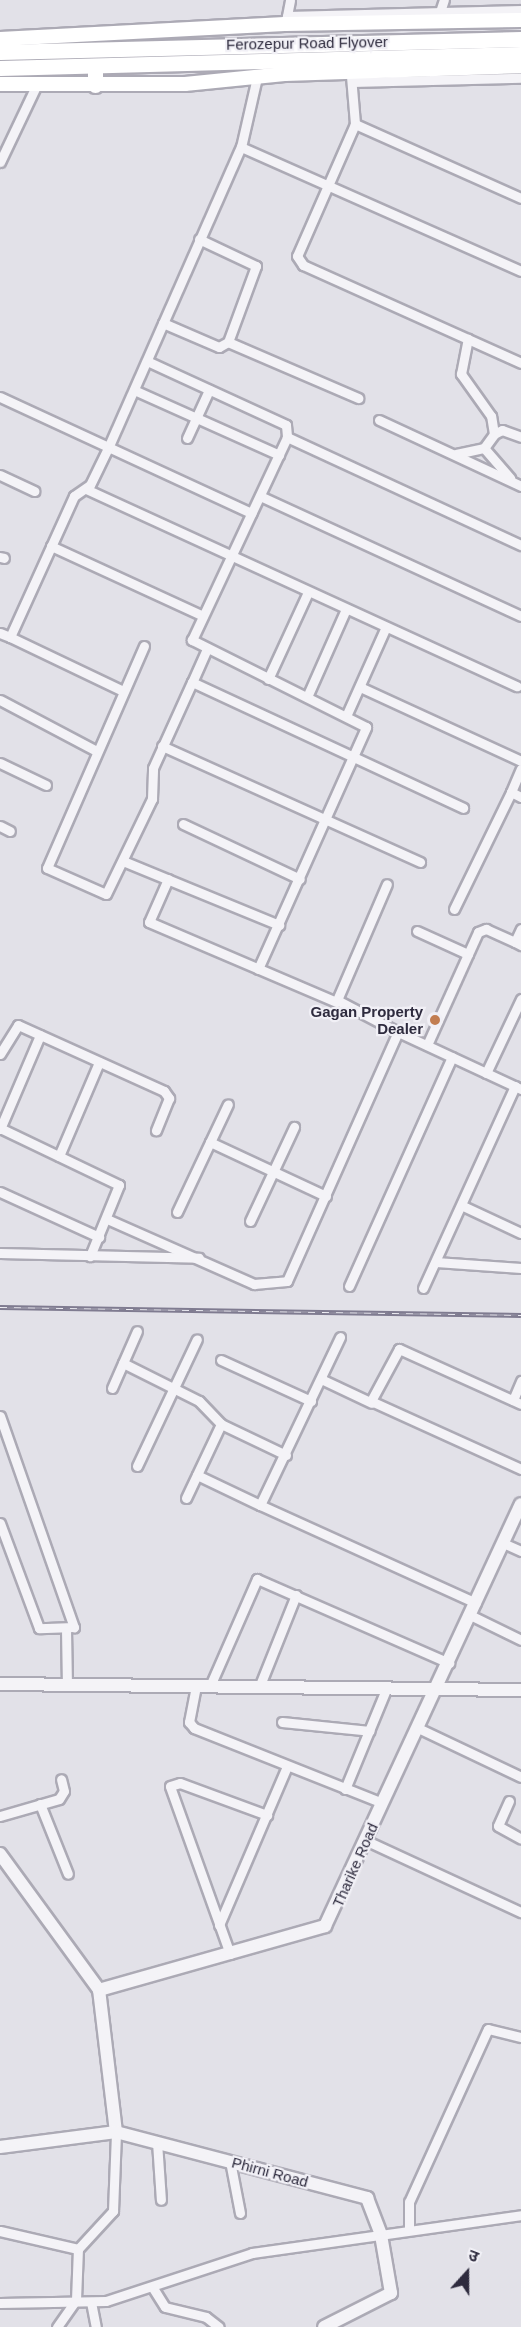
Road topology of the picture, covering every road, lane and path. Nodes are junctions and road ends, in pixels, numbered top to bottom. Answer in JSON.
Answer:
{"nodes":[{"id":1,"x":290,"y":0,"type":"edge"},
{"id":2,"x":444,"y":0,"type":"edge"},
{"id":3,"x":482,"y":0,"type":"edge"},
{"id":4,"x":521,"y":10,"type":"edge"},
{"id":5,"x":478,"y":11,"type":"junction"},
{"id":6,"x":439,"y":16,"type":"junction"},
{"id":7,"x":286,"y":20,"type":"junction"},
{"id":8,"x":521,"y":20,"type":"edge"},
{"id":9,"x":0,"y":39,"type":"edge"},
{"id":10,"x":521,"y":39,"type":"edge"},
{"id":11,"x":93,"y":42,"type":"junction"},
{"id":12,"x":0,"y":52,"type":"edge"},
{"id":13,"x":521,"y":54,"type":"edge"},
{"id":14,"x":95,"y":66,"type":"junction"},
{"id":15,"x":521,"y":66,"type":"edge"},
{"id":16,"x":0,"y":68,"type":"edge"},
{"id":17,"x":256,"y":77,"type":"junction"},
{"id":18,"x":351,"y":77,"type":"junction"},
{"id":19,"x":521,"y":78,"type":"edge"},
{"id":20,"x":0,"y":84,"type":"edge"},
{"id":21,"x":37,"y":84,"type":"junction"},
{"id":22,"x":95,"y":84,"type":"junction"},
{"id":23,"x":355,"y":124,"type":"junction"},
{"id":24,"x":241,"y":147,"type":"junction"},
{"id":25,"x":0,"y":162,"type":"edge"},
{"id":26,"x":328,"y":186,"type":"junction"},
{"id":27,"x":521,"y":198,"type":"edge"},
{"id":28,"x":199,"y":239,"type":"junction"},
{"id":29,"x":521,"y":272,"type":"edge"},
{"id":30,"x":163,"y":323,"type":"junction"},
{"id":31,"x":468,"y":339,"type":"junction"},
{"id":32,"x":228,"y":342,"type":"junction"},
{"id":33,"x":147,"y":361,"type":"junction"},
{"id":34,"x":521,"y":363,"type":"edge"},
{"id":35,"x":134,"y":390,"type":"junction"},
{"id":36,"x":209,"y":390,"type":"junction"},
{"id":37,"x":0,"y":397,"type":"edge"},
{"id":38,"x":358,"y":398,"type":"dead end"},
{"id":39,"x":196,"y":417,"type":"junction"},
{"id":40,"x":379,"y":420,"type":"dead end"},
{"id":41,"x":494,"y":434,"type":"junction"},
{"id":42,"x":287,"y":437,"type":"junction"},
{"id":43,"x":521,"y":437,"type":"edge"},
{"id":44,"x":187,"y":438,"type":"dead end"},
{"id":45,"x":108,"y":448,"type":"junction"},
{"id":46,"x":484,"y":448,"type":"junction"},
{"id":47,"x":453,"y":454,"type":"junction"},
{"id":48,"x":279,"y":455,"type":"junction"},
{"id":49,"x":0,"y":475,"type":"edge"},
{"id":50,"x":517,"y":484,"type":"edge"},
{"id":51,"x":86,"y":489,"type":"junction"},
{"id":52,"x":35,"y":491,"type":"dead end"},
{"id":53,"x":260,"y":496,"type":"junction"},
{"id":54,"x":251,"y":513,"type":"junction"},
{"id":55,"x":521,"y":545,"type":"edge"},
{"id":56,"x":51,"y":546,"type":"junction"},
{"id":57,"x":229,"y":557,"type":"junction"},
{"id":58,"x":308,"y":592,"type":"junction"},
{"id":59,"x":346,"y":609,"type":"junction"},
{"id":60,"x":203,"y":615,"type":"junction"},
{"id":61,"x":521,"y":616,"type":"edge"},
{"id":62,"x":386,"y":627,"type":"junction"},
{"id":63,"x":0,"y":633,"type":"edge"},
{"id":64,"x":10,"y":637,"type":"junction"},
{"id":65,"x":144,"y":646,"type":"dead end"},
{"id":66,"x":206,"y":651,"type":"junction"},
{"id":67,"x":268,"y":679,"type":"junction"},
{"id":68,"x":192,"y":682,"type":"junction"},
{"id":69,"x":520,"y":684,"type":"edge"},
{"id":70,"x":360,"y":687,"type":"junction"},
{"id":71,"x":123,"y":691,"type":"junction"},
{"id":72,"x":307,"y":697,"type":"junction"},
{"id":73,"x":0,"y":700,"type":"edge"},
{"id":74,"x":347,"y":714,"type":"junction"},
{"id":75,"x":162,"y":746,"type":"junction"},
{"id":76,"x":95,"y":750,"type":"junction"},
{"id":77,"x":355,"y":756,"type":"junction"},
{"id":78,"x":521,"y":761,"type":"edge"},
{"id":79,"x":0,"y":763,"type":"edge"},
{"id":80,"x":521,"y":769,"type":"edge"},
{"id":81,"x":46,"y":784,"type":"dead end"},
{"id":82,"x":511,"y":792,"type":"junction"},
{"id":83,"x":521,"y":797,"type":"edge"},
{"id":84,"x":463,"y":808,"type":"dead end"},
{"id":85,"x":325,"y":819,"type":"junction"},
{"id":86,"x":183,"y":824,"type":"dead end"},
{"id":87,"x":0,"y":826,"type":"edge"},
{"id":88,"x":10,"y":831,"type":"dead end"},
{"id":89,"x":123,"y":861,"type":"junction"},
{"id":90,"x":420,"y":862,"type":"dead end"},
{"id":91,"x":168,"y":879,"type":"junction"},
{"id":92,"x":300,"y":879,"type":"junction"},
{"id":93,"x":387,"y":884,"type":"dead end"},
{"id":94,"x":454,"y":909,"type":"dead end"},
{"id":95,"x":279,"y":925,"type":"junction"},
{"id":96,"x":521,"y":929,"type":"edge"},
{"id":97,"x":417,"y":931,"type":"dead end"},
{"id":98,"x":518,"y":944,"type":"edge"},
{"id":99,"x":468,"y":954,"type":"junction"},
{"id":100,"x":258,"y":969,"type":"junction"},
{"id":101,"x":521,"y":999,"type":"edge"},
{"id":102,"x":337,"y":1002,"type":"junction"},
{"id":103,"x":398,"y":1032,"type":"junction"},
{"id":104,"x":40,"y":1035,"type":"junction"},
{"id":105,"x":427,"y":1045,"type":"junction"},
{"id":106,"x":0,"y":1054,"type":"edge"},
{"id":107,"x":452,"y":1057,"type":"junction"},
{"id":108,"x":99,"y":1062,"type":"junction"},
{"id":109,"x":486,"y":1073,"type":"junction"},
{"id":110,"x":518,"y":1088,"type":"edge"},
{"id":111,"x":228,"y":1104,"type":"dead end"},
{"id":112,"x":294,"y":1127,"type":"dead end"},
{"id":113,"x":0,"y":1128,"type":"edge"},
{"id":114,"x":156,"y":1131,"type":"dead end"},
{"id":115,"x":210,"y":1142,"type":"junction"},
{"id":116,"x":59,"y":1156,"type":"junction"},
{"id":117,"x":274,"y":1172,"type":"junction"},
{"id":118,"x":0,"y":1192,"type":"edge"},
{"id":119,"x":326,"y":1196,"type":"junction"},
{"id":120,"x":463,"y":1206,"type":"junction"},
{"id":121,"x":177,"y":1212,"type":"dead end"},
{"id":122,"x":107,"y":1219,"type":"junction"},
{"id":123,"x":250,"y":1221,"type":"dead end"},
{"id":124,"x":521,"y":1233,"type":"edge"},
{"id":125,"x":99,"y":1237,"type":"junction"},
{"id":126,"x":0,"y":1253,"type":"edge"},
{"id":127,"x":90,"y":1256,"type":"junction"},
{"id":128,"x":204,"y":1258,"type":"junction"},
{"id":129,"x":436,"y":1262,"type":"junction"},
{"id":130,"x":521,"y":1268,"type":"edge"},
{"id":131,"x":349,"y":1286,"type":"dead end"},
{"id":132,"x":423,"y":1288,"type":"dead end"},
{"id":133,"x":137,"y":1331,"type":"dead end"},
{"id":134,"x":340,"y":1337,"type":"dead end"},
{"id":135,"x":196,"y":1339,"type":"dead end"},
{"id":136,"x":221,"y":1360,"type":"dead end"},
{"id":137,"x":123,"y":1363,"type":"junction"},
{"id":138,"x":321,"y":1379,"type":"junction"},
{"id":139,"x":521,"y":1381,"type":"edge"},
{"id":140,"x":174,"y":1387,"type":"junction"},
{"id":141,"x":112,"y":1388,"type":"dead end"},
{"id":142,"x":311,"y":1401,"type":"junction"},
{"id":143,"x":517,"y":1402,"type":"edge"},
{"id":144,"x":372,"y":1403,"type":"junction"},
{"id":145,"x":0,"y":1416,"type":"edge"},
{"id":146,"x":220,"y":1424,"type":"junction"},
{"id":147,"x":286,"y":1455,"type":"junction"},
{"id":148,"x":137,"y":1466,"type":"dead end"},
{"id":149,"x":521,"y":1469,"type":"edge"},
{"id":150,"x":197,"y":1475,"type":"junction"},
{"id":151,"x":186,"y":1498,"type":"dead end"},
{"id":152,"x":521,"y":1504,"type":"edge"},
{"id":153,"x":260,"y":1505,"type":"junction"},
{"id":154,"x":0,"y":1523,"type":"edge"},
{"id":155,"x":503,"y":1543,"type":"junction"},
{"id":156,"x":521,"y":1551,"type":"edge"},
{"id":157,"x":296,"y":1595,"type":"junction"},
{"id":158,"x":476,"y":1602,"type":"junction"},
{"id":159,"x":470,"y":1615,"type":"junction"},
{"id":160,"x":66,"y":1629,"type":"junction"},
{"id":161,"x":521,"y":1640,"type":"edge"},
{"id":162,"x":449,"y":1663,"type":"junction"},
{"id":163,"x":0,"y":1684,"type":"edge"},
{"id":164,"x":260,"y":1685,"type":"junction"},
{"id":165,"x":67,"y":1686,"type":"junction"},
{"id":166,"x":196,"y":1686,"type":"junction"},
{"id":167,"x":210,"y":1686,"type":"junction"},
{"id":168,"x":387,"y":1687,"type":"junction"},
{"id":169,"x":439,"y":1688,"type":"junction"},
{"id":170,"x":521,"y":1690,"type":"edge"},
{"id":171,"x":282,"y":1722,"type":"dead end"},
{"id":172,"x":418,"y":1728,"type":"junction"},
{"id":173,"x":370,"y":1731,"type":"junction"},
{"id":174,"x":287,"y":1766,"type":"junction"},
{"id":175,"x":521,"y":1777,"type":"edge"},
{"id":176,"x":61,"y":1779,"type":"dead end"},
{"id":177,"x":345,"y":1789,"type":"junction"},
{"id":178,"x":509,"y":1801,"type":"dead end"},
{"id":179,"x":382,"y":1803,"type":"junction"},
{"id":180,"x":40,"y":1804,"type":"junction"},
{"id":181,"x":267,"y":1815,"type":"junction"},
{"id":182,"x":0,"y":1816,"type":"edge"},
{"id":183,"x":521,"y":1839,"type":"edge"},
{"id":184,"x":367,"y":1840,"type":"junction"},
{"id":185,"x":0,"y":1854,"type":"edge"},
{"id":186,"x":68,"y":1874,"type":"dead end"},
{"id":187,"x":521,"y":1912,"type":"edge"},
{"id":188,"x":219,"y":1925,"type":"junction"},
{"id":189,"x":230,"y":1954,"type":"junction"},
{"id":190,"x":99,"y":1990,"type":"junction"},
{"id":191,"x":521,"y":2037,"type":"edge"},
{"id":192,"x":116,"y":2132,"type":"junction"},
{"id":193,"x":157,"y":2142,"type":"junction"},
{"id":194,"x":0,"y":2147,"type":"edge"},
{"id":195,"x":230,"y":2161,"type":"junction"},
{"id":196,"x":161,"y":2200,"type":"dead end"},
{"id":197,"x":240,"y":2213,"type":"dead end"},
{"id":198,"x":521,"y":2215,"type":"edge"},
{"id":199,"x":409,"y":2230,"type":"junction"},
{"id":200,"x":0,"y":2231,"type":"edge"},
{"id":201,"x":381,"y":2235,"type":"junction"},
{"id":202,"x":78,"y":2249,"type":"junction"},
{"id":203,"x":153,"y":2288,"type":"junction"},
{"id":204,"x":76,"y":2300,"type":"junction"},
{"id":205,"x":91,"y":2302,"type":"junction"},
{"id":206,"x":0,"y":2303,"type":"edge"},
{"id":207,"x":57,"y":2327,"type":"edge"},
{"id":208,"x":96,"y":2327,"type":"edge"},
{"id":209,"x":219,"y":2327,"type":"edge"},
{"id":210,"x":324,"y":2327,"type":"edge"}],
"edges":[{"from":1,"to":7,"type":"street"},
{"from":2,"to":6,"type":"street"},
{"from":3,"to":5,"type":"street"},
{"from":4,"to":5,"type":"street"},
{"from":5,"to":6,"type":"street"},
{"from":6,"to":7,"type":"main road"},
{"from":6,"to":8,"type":"main road"},
{"from":7,"to":11,"type":"main road"},
{"from":9,"to":11,"type":"main road"},
{"from":10,"to":11,"type":"highway","name":"Ferozepur Road Flyover"},
{"from":11,"to":12,"type":"highway","name":"Ferozepur Road Flyover"},
{"from":13,"to":14,"type":"highway","name":"Ferozepur Road Flyover"},
{"from":14,"to":16,"type":"highway","name":"Ferozepur Road Flyover"},
{"from":14,"to":22,"type":"highway"},
{"from":15,"to":18,"type":"main road"},
{"from":17,"to":18,"type":"main road"},
{"from":17,"to":22,"type":"main road"},
{"from":17,"to":24,"type":"street"},
{"from":18,"to":19,"type":"street"},
{"from":18,"to":23,"type":"street"},
{"from":20,"to":21,"type":"main road"},
{"from":21,"to":22,"type":"main road"},
{"from":21,"to":25,"type":"street"},
{"from":23,"to":26,"type":"street"},
{"from":23,"to":27,"type":"street"},
{"from":24,"to":26,"type":"street"},
{"from":24,"to":28,"type":"street"},
{"from":26,"to":29,"type":"street"},
{"from":26,"to":31,"type":"street"},
{"from":28,"to":30,"type":"street"},
{"from":28,"to":32,"type":"street"},
{"from":30,"to":32,"type":"street"},
{"from":30,"to":33,"type":"street"},
{"from":31,"to":34,"type":"street"},
{"from":31,"to":41,"type":"street"},
{"from":32,"to":38,"type":"street"},
{"from":33,"to":35,"type":"street"},
{"from":33,"to":36,"type":"street"},
{"from":35,"to":39,"type":"street"},
{"from":35,"to":45,"type":"street"},
{"from":36,"to":39,"type":"street"},
{"from":36,"to":42,"type":"street"},
{"from":37,"to":45,"type":"street"},
{"from":39,"to":44,"type":"street"},
{"from":39,"to":48,"type":"street"},
{"from":40,"to":47,"type":"street"},
{"from":41,"to":43,"type":"street"},
{"from":41,"to":46,"type":"street"},
{"from":42,"to":48,"type":"street"},
{"from":42,"to":55,"type":"street"},
{"from":45,"to":51,"type":"street"},
{"from":45,"to":54,"type":"street"},
{"from":46,"to":47,"type":"street"},
{"from":46,"to":50,"type":"street"},
{"from":47,"to":50,"type":"street"},
{"from":48,"to":53,"type":"street"},
{"from":49,"to":52,"type":"street"},
{"from":51,"to":56,"type":"street"},
{"from":51,"to":57,"type":"street"},
{"from":53,"to":54,"type":"street"},
{"from":53,"to":61,"type":"street"},
{"from":54,"to":57,"type":"street"},
{"from":56,"to":60,"type":"street"},
{"from":56,"to":64,"type":"street"},
{"from":57,"to":58,"type":"street"},
{"from":57,"to":60,"type":"street"},
{"from":58,"to":59,"type":"street"},
{"from":58,"to":67,"type":"street"},
{"from":59,"to":62,"type":"street"},
{"from":59,"to":72,"type":"street"},
{"from":60,"to":66,"type":"street"},
{"from":62,"to":69,"type":"street"},
{"from":62,"to":70,"type":"street"},
{"from":63,"to":64,"type":"street"},
{"from":64,"to":71,"type":"street"},
{"from":65,"to":71,"type":"street"},
{"from":66,"to":67,"type":"street"},
{"from":66,"to":68,"type":"street"},
{"from":67,"to":72,"type":"street"},
{"from":68,"to":75,"type":"street"},
{"from":68,"to":77,"type":"street"},
{"from":70,"to":74,"type":"street"},
{"from":70,"to":78,"type":"street"},
{"from":71,"to":76,"type":"street"},
{"from":72,"to":74,"type":"street"},
{"from":73,"to":76,"type":"street"},
{"from":74,"to":77,"type":"street"},
{"from":75,"to":85,"type":"street"},
{"from":75,"to":89,"type":"street"},
{"from":76,"to":89,"type":"street"},
{"from":77,"to":84,"type":"street"},
{"from":77,"to":85,"type":"street"},
{"from":79,"to":81,"type":"street"},
{"from":80,"to":82,"type":"street"},
{"from":82,"to":83,"type":"street"},
{"from":82,"to":94,"type":"street"},
{"from":85,"to":90,"type":"street"},
{"from":85,"to":92,"type":"street"},
{"from":86,"to":92,"type":"street"},
{"from":87,"to":88,"type":"street"},
{"from":89,"to":91,"type":"street"},
{"from":91,"to":95,"type":"street"},
{"from":91,"to":100,"type":"street"},
{"from":92,"to":95,"type":"street"},
{"from":93,"to":102,"type":"street"},
{"from":95,"to":100,"type":"street"},
{"from":96,"to":98,"type":"street"},
{"from":97,"to":99,"type":"street"},
{"from":98,"to":99,"type":"street"},
{"from":99,"to":105,"type":"street"},
{"from":100,"to":102,"type":"street"},
{"from":101,"to":109,"type":"street"},
{"from":102,"to":103,"type":"street"},
{"from":103,"to":105,"type":"street"},
{"from":103,"to":119,"type":"street"},
{"from":104,"to":106,"type":"street"},
{"from":104,"to":108,"type":"street"},
{"from":104,"to":113,"type":"street"},
{"from":105,"to":107,"type":"street"},
{"from":107,"to":109,"type":"street"},
{"from":107,"to":131,"type":"street"},
{"from":108,"to":114,"type":"street"},
{"from":108,"to":116,"type":"street"},
{"from":109,"to":110,"type":"street"},
{"from":110,"to":120,"type":"street"},
{"from":111,"to":115,"type":"street"},
{"from":112,"to":117,"type":"street"},
{"from":113,"to":116,"type":"street"},
{"from":115,"to":117,"type":"street"},
{"from":115,"to":121,"type":"street"},
{"from":116,"to":122,"type":"street"},
{"from":117,"to":119,"type":"street"},
{"from":117,"to":123,"type":"street"},
{"from":118,"to":125,"type":"street"},
{"from":119,"to":128,"type":"street"},
{"from":120,"to":124,"type":"street"},
{"from":120,"to":129,"type":"street"},
{"from":122,"to":125,"type":"street"},
{"from":122,"to":128,"type":"street"},
{"from":125,"to":127,"type":"street"},
{"from":126,"to":127,"type":"street"},
{"from":127,"to":128,"type":"street"},
{"from":129,"to":130,"type":"street"},
{"from":129,"to":132,"type":"street"},
{"from":133,"to":137,"type":"street"},
{"from":134,"to":138,"type":"street"},
{"from":135,"to":140,"type":"street"},
{"from":136,"to":142,"type":"street"},
{"from":137,"to":140,"type":"street"},
{"from":137,"to":141,"type":"street"},
{"from":138,"to":142,"type":"street"},
{"from":138,"to":144,"type":"street"},
{"from":139,"to":143,"type":"street"},
{"from":140,"to":146,"type":"street"},
{"from":140,"to":148,"type":"street"},
{"from":142,"to":147,"type":"street"},
{"from":143,"to":144,"type":"street"},
{"from":144,"to":149,"type":"street"},
{"from":145,"to":160,"type":"street"},
{"from":146,"to":147,"type":"street"},
{"from":146,"to":150,"type":"street"},
{"from":147,"to":153,"type":"street"},
{"from":150,"to":151,"type":"street"},
{"from":150,"to":153,"type":"street"},
{"from":152,"to":155,"type":"street","name":"Tharike Road"},
{"from":153,"to":158,"type":"street"},
{"from":154,"to":160,"type":"street"},
{"from":155,"to":156,"type":"street"},
{"from":155,"to":158,"type":"street","name":"Tharike Road"},
{"from":157,"to":162,"type":"street"},
{"from":157,"to":164,"type":"street"},
{"from":157,"to":167,"type":"street"},
{"from":158,"to":159,"type":"street","name":"Tharike Road"},
{"from":159,"to":161,"type":"street"},
{"from":159,"to":162,"type":"street","name":"Tharike Road"},
{"from":160,"to":165,"type":"street"},
{"from":162,"to":169,"type":"street","name":"Tharike Road"},
{"from":163,"to":165,"type":"street"},
{"from":164,"to":167,"type":"street"},
{"from":164,"to":168,"type":"street"},
{"from":165,"to":166,"type":"street"},
{"from":166,"to":167,"type":"street"},
{"from":166,"to":174,"type":"street"},
{"from":168,"to":169,"type":"street"},
{"from":168,"to":173,"type":"street"},
{"from":169,"to":170,"type":"street"},
{"from":169,"to":172,"type":"street","name":"Tharike Road"},
{"from":171,"to":173,"type":"street"},
{"from":172,"to":175,"type":"street"},
{"from":172,"to":179,"type":"street","name":"Tharike Road"},
{"from":173,"to":177,"type":"street"},
{"from":174,"to":177,"type":"street"},
{"from":174,"to":181,"type":"street"},
{"from":176,"to":180,"type":"street"},
{"from":177,"to":179,"type":"street"},
{"from":178,"to":183,"type":"street"},
{"from":179,"to":184,"type":"street","name":"Tharike Road"},
{"from":180,"to":182,"type":"street"},
{"from":180,"to":186,"type":"street"},
{"from":181,"to":188,"type":"street"},
{"from":181,"to":188,"type":"street"},
{"from":184,"to":187,"type":"street"},
{"from":184,"to":189,"type":"street","name":"Tharike Road"},
{"from":185,"to":190,"type":"street"},
{"from":188,"to":189,"type":"street"},
{"from":189,"to":190,"type":"street","name":"Tharike Road"},
{"from":190,"to":192,"type":"street"},
{"from":191,"to":199,"type":"street"},
{"from":192,"to":193,"type":"street","name":"Phirni Road"},
{"from":192,"to":194,"type":"street","name":"Phirni Road"},
{"from":192,"to":202,"type":"street"},
{"from":193,"to":195,"type":"street","name":"Phirni Road"},
{"from":193,"to":196,"type":"street"},
{"from":195,"to":197,"type":"street"},
{"from":195,"to":201,"type":"street","name":"Phirni Road"},
{"from":198,"to":199,"type":"street"},
{"from":199,"to":201,"type":"street"},
{"from":200,"to":202,"type":"street"},
{"from":201,"to":203,"type":"street"},
{"from":201,"to":210,"type":"street","name":"Phirni Road"},
{"from":202,"to":204,"type":"street"},
{"from":203,"to":205,"type":"street"},
{"from":203,"to":209,"type":"street"},
{"from":204,"to":205,"type":"street"},
{"from":204,"to":206,"type":"street"},
{"from":204,"to":207,"type":"street"},
{"from":205,"to":208,"type":"street"}]}
